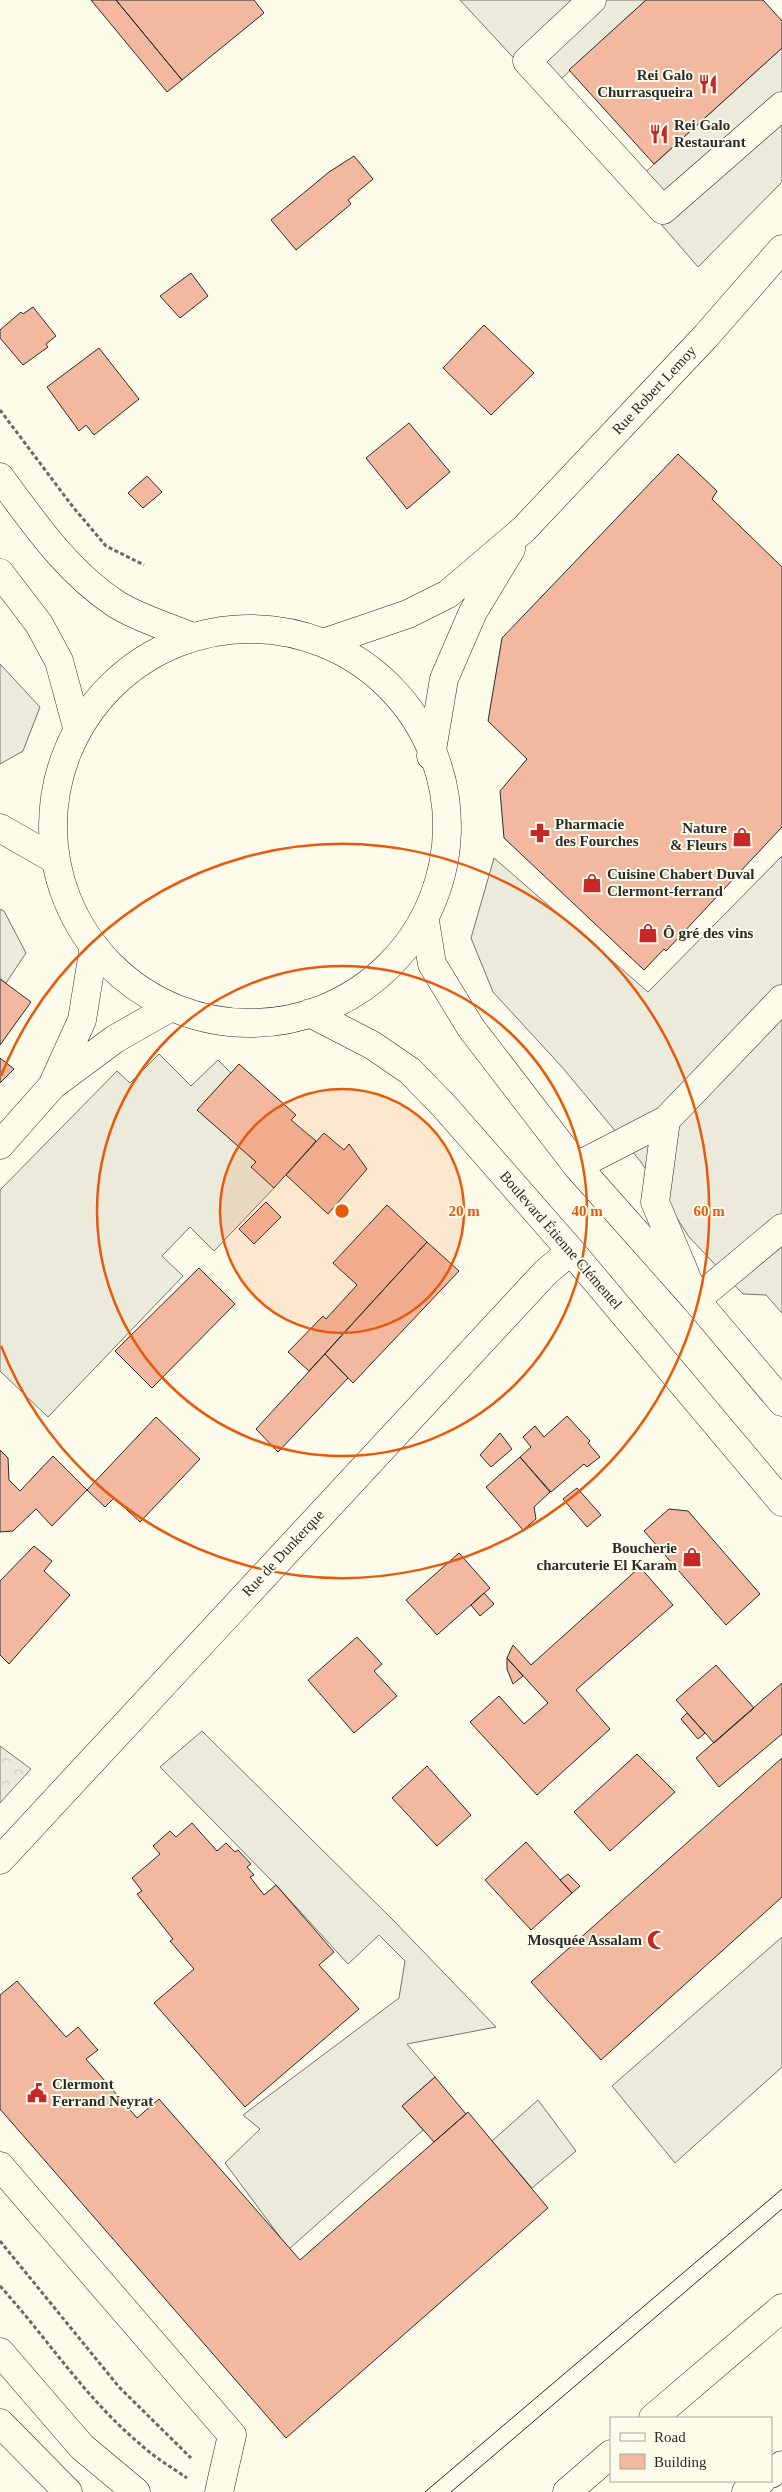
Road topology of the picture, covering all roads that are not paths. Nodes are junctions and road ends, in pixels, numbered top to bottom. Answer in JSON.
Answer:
{"nodes":[{"id":1,"x":592,"y":0,"type":"edge"},
{"id":2,"x":782,"y":106,"type":"edge"},
{"id":3,"x":782,"y":249,"type":"edge"},
{"id":4,"x":0,"y":477,"type":"edge"},
{"id":5,"x":524,"y":529,"type":"junction"},
{"id":6,"x":0,"y":573,"type":"edge"},
{"id":7,"x":190,"y":636,"type":"junction"},
{"id":8,"x":326,"y":642,"type":"junction"},
{"id":9,"x":77,"y":727,"type":"junction"},
{"id":10,"x":431,"y":756,"type":"junction"},
{"id":11,"x":0,"y":828,"type":"edge"},
{"id":12,"x":54,"y":859,"type":"junction"},
{"id":13,"x":425,"y":921,"type":"junction"},
{"id":14,"x":94,"y":946,"type":"junction"},
{"id":15,"x":782,"y":999,"type":"edge"},
{"id":16,"x":171,"y":1007,"type":"junction"},
{"id":17,"x":310,"y":1013,"type":"junction"},
{"id":18,"x":53,"y":1085,"type":"junction"},
{"id":19,"x":666,"y":1120,"type":"junction"},
{"id":20,"x":0,"y":1145,"type":"edge"},
{"id":21,"x":578,"y":1166,"type":"junction"},
{"id":22,"x":782,"y":1228,"type":"edge"},
{"id":23,"x":571,"y":1251,"type":"junction"},
{"id":24,"x":696,"y":1300,"type":"junction"},
{"id":25,"x":782,"y":1402,"type":"edge"},
{"id":26,"x":782,"y":1502,"type":"edge"},
{"id":27,"x":0,"y":1860,"type":"edge"},
{"id":28,"x":0,"y":2166,"type":"edge"},
{"id":29,"x":782,"y":2308,"type":"edge"},
{"id":30,"x":0,"y":2352,"type":"edge"},
{"id":31,"x":654,"y":2417,"type":"edge"},
{"id":32,"x":0,"y":2422,"type":"edge"},
{"id":33,"x":610,"y":2455,"type":"edge"},
{"id":34,"x":760,"y":2482,"type":"edge"},
{"id":35,"x":220,"y":2488,"type":"edge"},
{"id":36,"x":68,"y":2492,"type":"edge"},
{"id":37,"x":136,"y":2492,"type":"edge"},
{"id":38,"x":567,"y":2492,"type":"edge"},
{"id":39,"x":746,"y":2492,"type":"edge"}],
"edges":[{"from":1,"to":2,"type":"main road"},
{"from":3,"to":5,"type":"main road","name":"Rue Robert Lemoy"},
{"from":4,"to":7,"type":"main road"},
{"from":5,"to":8,"type":"main road","name":"Rue Robert Lemoy"},
{"from":5,"to":10,"type":"main road","name":"Rue Robert Lemoy"},
{"from":6,"to":9,"type":"main road"},
{"from":7,"to":8,"type":"main road"},
{"from":7,"to":9,"type":"main road"},
{"from":8,"to":10,"type":"main road"},
{"from":9,"to":12,"type":"main road"},
{"from":10,"to":13,"type":"main road"},
{"from":11,"to":12,"type":"main road"},
{"from":12,"to":14,"type":"main road"},
{"from":13,"to":17,"type":"main road"},
{"from":13,"to":21,"type":"main road"},
{"from":14,"to":16,"type":"main road"},
{"from":14,"to":18,"type":"main road"},
{"from":15,"to":19,"type":"main road"},
{"from":16,"to":17,"type":"main road"},
{"from":16,"to":18,"type":"main road"},
{"from":17,"to":23,"type":"main road","name":"Boulevard Étienne Clémentel"},
{"from":18,"to":20,"type":"main road"},
{"from":19,"to":21,"type":"main road"},
{"from":19,"to":24,"type":"main road"},
{"from":21,"to":24,"type":"main road"},
{"from":22,"to":24,"type":"main road"},
{"from":23,"to":26,"type":"main road","name":"Boulevard Étienne Clémentel"},
{"from":23,"to":27,"type":"main road","name":"Rue de Dunkerque"},
{"from":24,"to":25,"type":"main road"},
{"from":28,"to":35,"type":"main road"},
{"from":29,"to":31,"type":"main road"},
{"from":30,"to":37,"type":"main road"},
{"from":32,"to":36,"type":"main road"},
{"from":33,"to":38,"type":"main road"},
{"from":34,"to":39,"type":"main road"}]}
